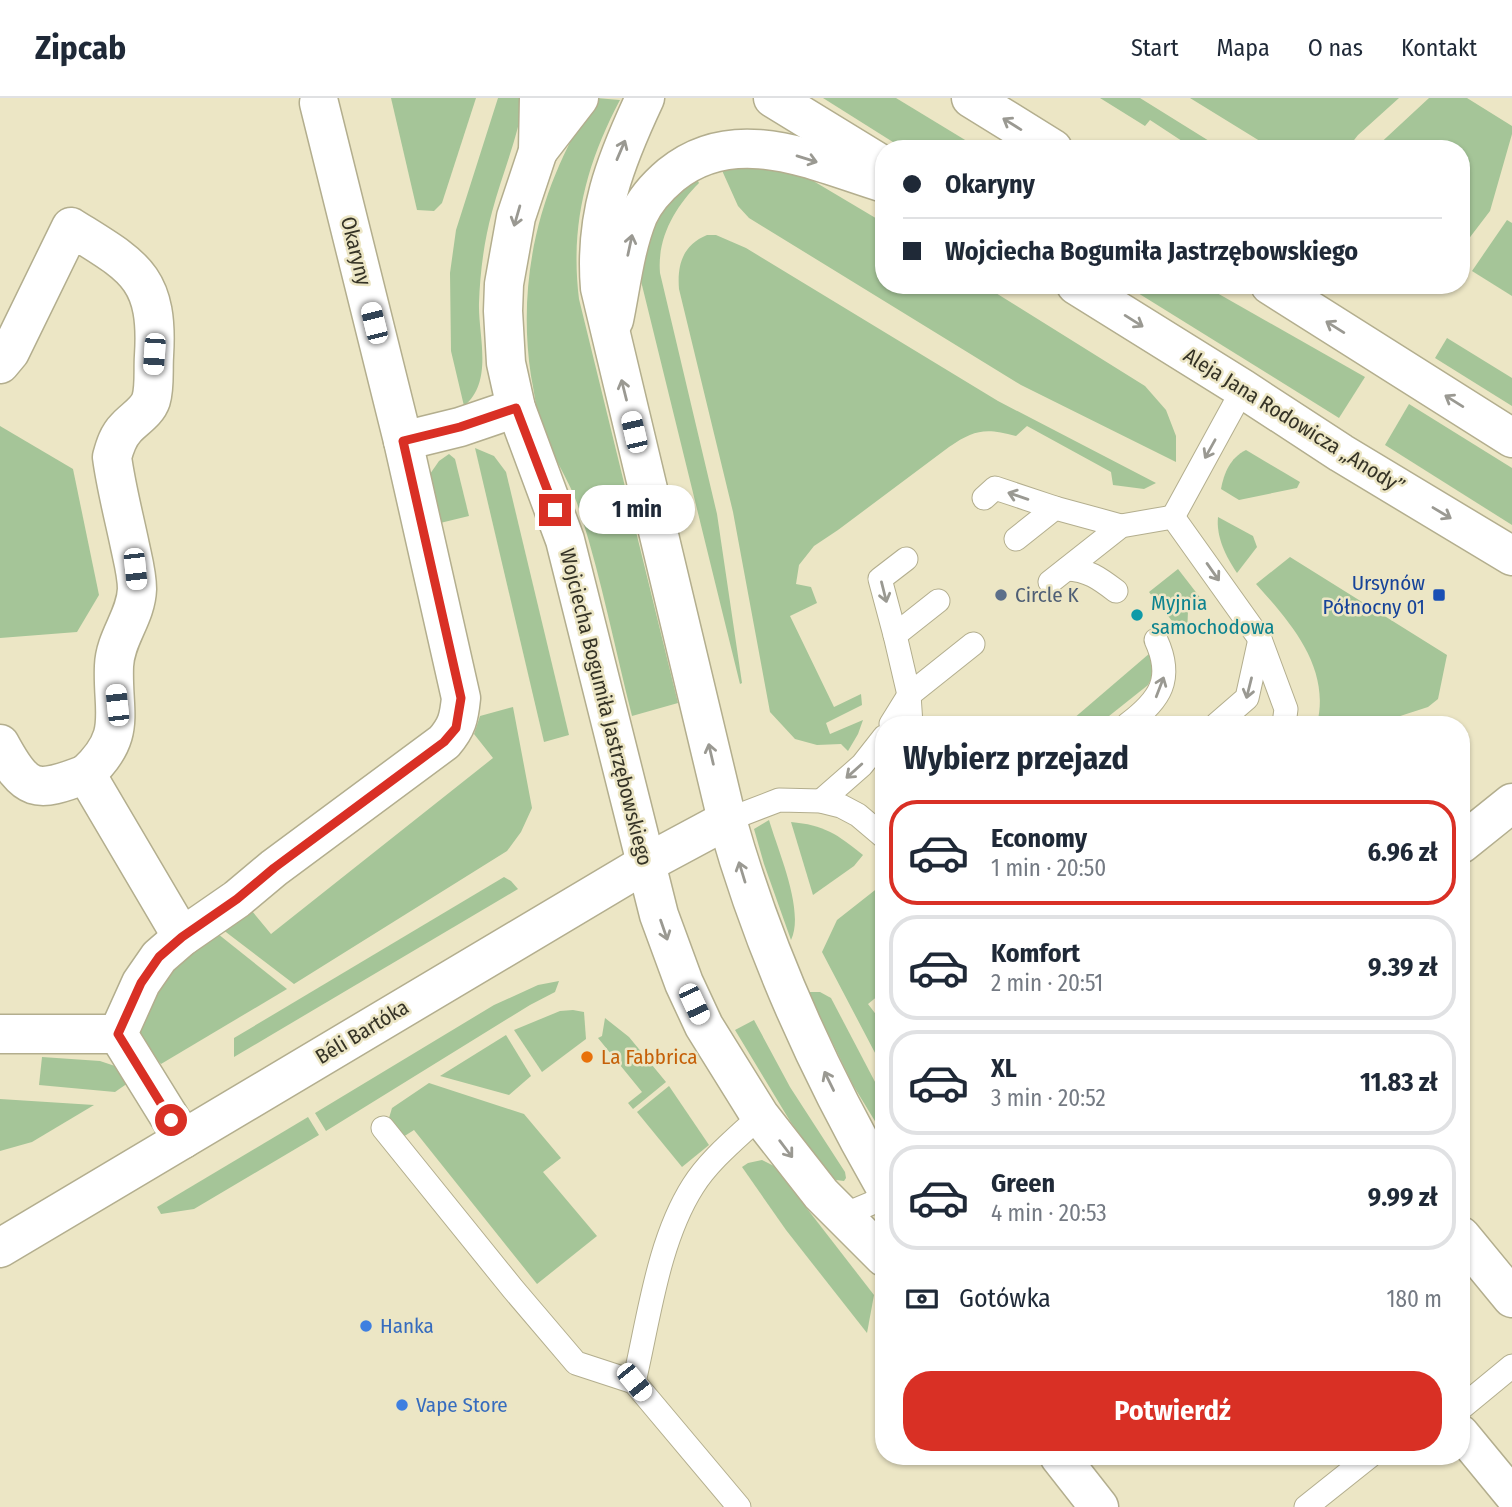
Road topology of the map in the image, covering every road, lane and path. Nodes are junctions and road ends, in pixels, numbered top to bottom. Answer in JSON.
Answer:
{"nodes":[{"id":1,"x":539,"y":98,"type":"edge"},
{"id":2,"x":579,"y":98,"type":"edge"},
{"id":3,"x":645,"y":98,"type":"edge"},
{"id":4,"x":773,"y":98,"type":"edge"},
{"id":5,"x":971,"y":98,"type":"edge"},
{"id":6,"x":319,"y":103,"type":"dead end"},
{"id":7,"x":1039,"y":140,"type":"edge"},
{"id":8,"x":538,"y":151,"type":"junction"},
{"id":9,"x":875,"y":160,"type":"edge"},
{"id":10,"x":875,"y":180,"type":"edge"},
{"id":11,"x":1090,"y":294,"type":"edge"},
{"id":12,"x":1284,"y":294,"type":"edge"},
{"id":13,"x":611,"y":336,"type":"junction"},
{"id":14,"x":0,"y":364,"type":"edge"},
{"id":15,"x":1243,"y":389,"type":"junction"},
{"id":16,"x":516,"y":408,"type":"junction"},
{"id":17,"x":1512,"y":438,"type":"edge"},
{"id":18,"x":403,"y":441,"type":"junction"},
{"id":19,"x":984,"y":498,"type":"dead end"},
{"id":20,"x":1055,"y":508,"type":"junction"},
{"id":21,"x":1173,"y":517,"type":"junction"},
{"id":22,"x":1121,"y":526,"type":"junction"},
{"id":23,"x":1016,"y":539,"type":"dead end"},
{"id":24,"x":1512,"y":556,"type":"edge"},
{"id":25,"x":906,"y":559,"type":"dead end"},
{"id":26,"x":1116,"y":591,"type":"dead end"},
{"id":27,"x":938,"y":601,"type":"dead end"},
{"id":28,"x":895,"y":635,"type":"junction"},
{"id":29,"x":1260,"y":639,"type":"junction"},
{"id":30,"x":1156,"y":640,"type":"dead end"},
{"id":31,"x":973,"y":644,"type":"dead end"},
{"id":32,"x":909,"y":695,"type":"junction"},
{"id":33,"x":896,"y":716,"type":"edge"},
{"id":34,"x":910,"y":716,"type":"edge"},
{"id":35,"x":1137,"y":716,"type":"edge"},
{"id":36,"x":1226,"y":716,"type":"edge"},
{"id":37,"x":1285,"y":716,"type":"edge"},
{"id":38,"x":0,"y":744,"type":"edge"},
{"id":39,"x":875,"y":748,"type":"edge"},
{"id":40,"x":86,"y":774,"type":"junction"},
{"id":41,"x":821,"y":801,"type":"junction"},
{"id":42,"x":1512,"y":803,"type":"edge"},
{"id":43,"x":727,"y":820,"type":"junction"},
{"id":44,"x":875,"y":829,"type":"edge"},
{"id":45,"x":1470,"y":837,"type":"edge"},
{"id":46,"x":645,"y":864,"type":"junction"},
{"id":47,"x":182,"y":937,"type":"junction"},
{"id":48,"x":0,"y":1034,"type":"edge"},
{"id":49,"x":118,"y":1034,"type":"junction"},
{"id":50,"x":760,"y":1116,"type":"junction"},
{"id":51,"x":383,"y":1128,"type":"dead end"},
{"id":52,"x":183,"y":1139,"type":"junction"},
{"id":53,"x":875,"y":1169,"type":"edge"},
{"id":54,"x":875,"y":1202,"type":"edge"},
{"id":55,"x":841,"y":1216,"type":"junction"},
{"id":56,"x":1470,"y":1247,"type":"edge"},
{"id":57,"x":0,"y":1248,"type":"edge"},
{"id":58,"x":875,"y":1249,"type":"edge"},
{"id":59,"x":1512,"y":1298,"type":"edge"},
{"id":60,"x":1512,"y":1366,"type":"edge"},
{"id":61,"x":634,"y":1382,"type":"junction"},
{"id":62,"x":1470,"y":1401,"type":"edge"},
{"id":63,"x":1470,"y":1444,"type":"edge"},
{"id":64,"x":1066,"y":1465,"type":"edge"},
{"id":65,"x":1359,"y":1465,"type":"edge"},
{"id":66,"x":1512,"y":1495,"type":"edge"},
{"id":67,"x":739,"y":1507,"type":"edge"},
{"id":68,"x":1099,"y":1507,"type":"edge"},
{"id":69,"x":1306,"y":1507,"type":"edge"}],
"edges":[{"from":1,"to":8,"type":"street","name":"Wojciecha Bogumiła Jastrzębowskiego"},
{"from":2,"to":8,"type":"street"},
{"from":13,"to":3,"type":"street","one_way":true},
{"from":4,"to":9,"type":"street"},
{"from":7,"to":5,"type":"street","one_way":true},
{"from":6,"to":18,"type":"street","name":"Okaryny"},
{"from":8,"to":16,"type":"street","name":"Wojciecha Bogumiła Jastrzębowskiego","one_way":true},
{"from":13,"to":10,"type":"street","one_way":true},
{"from":11,"to":15,"type":"street","name":"Aleja Jana Rodowicza „Anody”","one_way":true},
{"from":17,"to":12,"type":"street","one_way":true},
{"from":43,"to":13,"type":"street","one_way":true},
{"from":14,"to":40,"type":"street"},
{"from":15,"to":21,"type":"lane","one_way":true},
{"from":15,"to":24,"type":"street","name":"Aleja Jana Rodowicza „Anody”","one_way":true},
{"from":16,"to":18,"type":"street"},
{"from":16,"to":46,"type":"street","name":"Wojciecha Bogumiła Jastrzębowskiego"},
{"from":18,"to":47,"type":"street","name":"Okaryny"},
{"from":20,"to":19,"type":"lane","one_way":true},
{"from":20,"to":22,"type":"lane"},
{"from":20,"to":23,"type":"lane"},
{"from":21,"to":22,"type":"lane"},
{"from":21,"to":29,"type":"lane","one_way":true},
{"from":22,"to":26,"type":"lane"},
{"from":25,"to":28,"type":"lane","one_way":true},
{"from":27,"to":28,"type":"lane"},
{"from":28,"to":32,"type":"lane"},
{"from":29,"to":36,"type":"lane","one_way":true},
{"from":29,"to":37,"type":"lane"},
{"from":35,"to":30,"type":"lane","one_way":true},
{"from":31,"to":32,"type":"lane"},
{"from":32,"to":33,"type":"lane"},
{"from":32,"to":34,"type":"lane"},
{"from":38,"to":40,"type":"street"},
{"from":39,"to":41,"type":"lane","one_way":true},
{"from":40,"to":47,"type":"street"},
{"from":41,"to":43,"type":"lane"},
{"from":41,"to":44,"type":"lane"},
{"from":42,"to":45,"type":"street"},
{"from":43,"to":46,"type":"street","name":"Béli Bartóka"},
{"from":53,"to":43,"type":"street","one_way":true},
{"from":46,"to":50,"type":"street","name":"Wojciecha Bogumiła Jastrzębowskiego","one_way":true},
{"from":46,"to":52,"type":"street","name":"Béli Bartóka"},
{"from":47,"to":49,"type":"street","name":"Okaryny"},
{"from":48,"to":49,"type":"street"},
{"from":49,"to":52,"type":"street"},
{"from":50,"to":55,"type":"street","name":"Wojciecha Bogumiła Jastrzębowskiego","one_way":true},
{"from":50,"to":61,"type":"lane"},
{"from":51,"to":61,"type":"lane"},
{"from":52,"to":57,"type":"street","name":"Béli Bartóka"},
{"from":54,"to":55,"type":"lane"},
{"from":55,"to":58,"type":"street","name":"Wojciecha Bogumiła Jastrzębowskiego"},
{"from":56,"to":59,"type":"street"},
{"from":60,"to":62,"type":"lane"},
{"from":61,"to":67,"type":"lane"},
{"from":63,"to":66,"type":"street"},
{"from":64,"to":68,"type":"street"},
{"from":65,"to":69,"type":"lane"}]}
